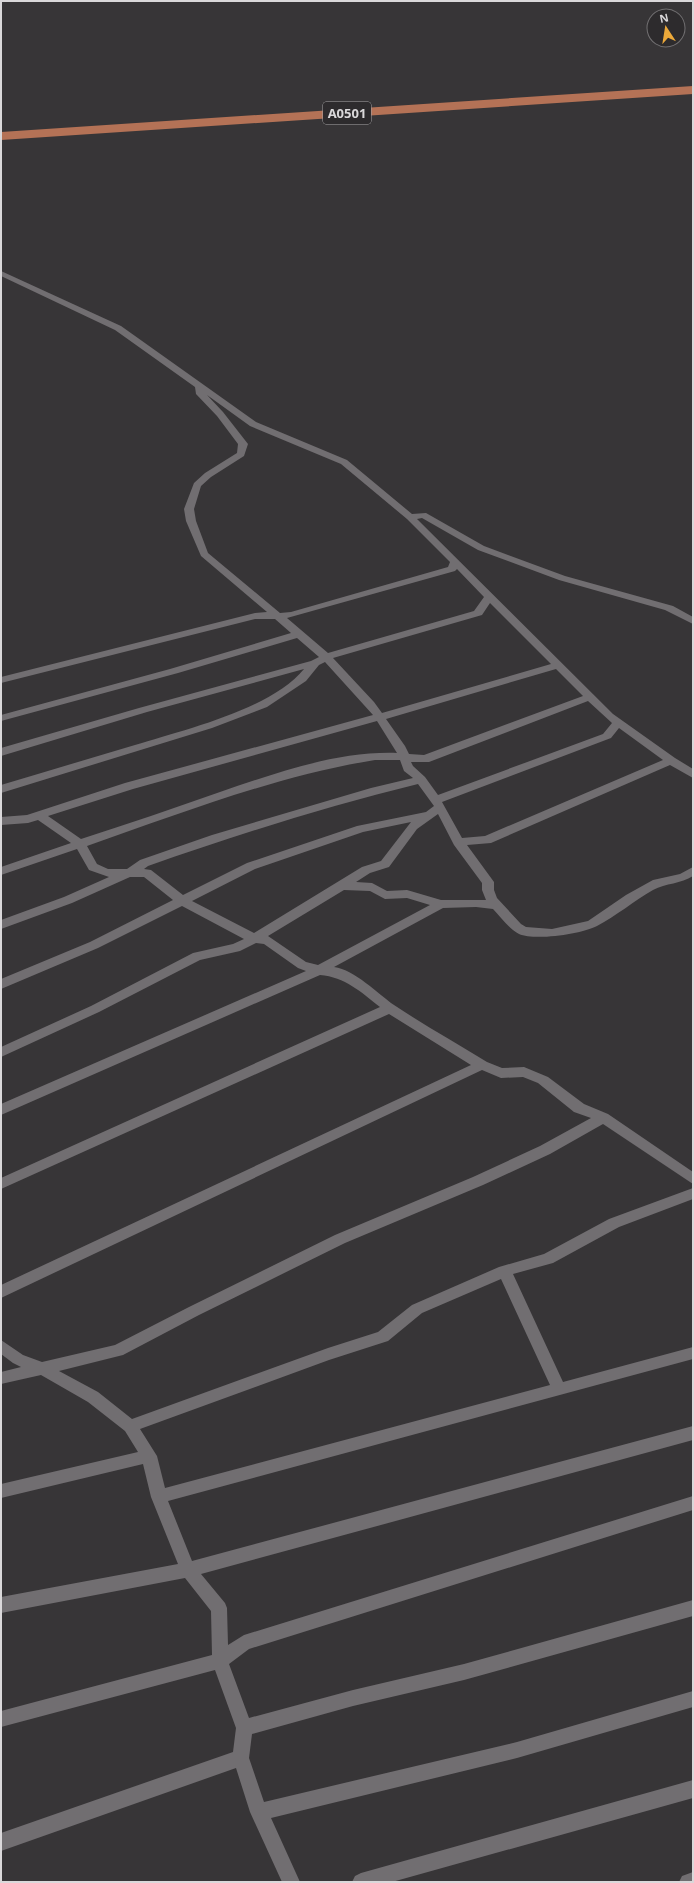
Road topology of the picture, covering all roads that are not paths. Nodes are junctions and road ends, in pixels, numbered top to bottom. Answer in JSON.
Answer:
{"nodes":[{"id":1,"x":693,"y":90,"type":"edge"},
{"id":2,"x":1,"y":136,"type":"edge"},
{"id":3,"x":1,"y":273,"type":"edge"},
{"id":4,"x":199,"y":386,"type":"junction"},
{"id":5,"x":410,"y":517,"type":"junction"},
{"id":6,"x":455,"y":562,"type":"junction"},
{"id":7,"x":490,"y":596,"type":"junction"},
{"id":8,"x":279,"y":616,"type":"junction"},
{"id":9,"x":693,"y":621,"type":"edge"},
{"id":10,"x":299,"y":634,"type":"junction"},
{"id":11,"x":326,"y":657,"type":"junction"},
{"id":12,"x":315,"y":663,"type":"junction"},
{"id":13,"x":558,"y":664,"type":"junction"},
{"id":14,"x":1,"y":680,"type":"edge"},
{"id":15,"x":590,"y":697,"type":"junction"},
{"id":16,"x":379,"y":717,"type":"junction"},
{"id":17,"x":1,"y":718,"type":"edge"},
{"id":18,"x":618,"y":722,"type":"junction"},
{"id":19,"x":1,"y":752,"type":"edge"},
{"id":20,"x":404,"y":757,"type":"junction"},
{"id":21,"x":671,"y":761,"type":"junction"},
{"id":22,"x":693,"y":774,"type":"edge"},
{"id":23,"x":421,"y":780,"type":"junction"},
{"id":24,"x":1,"y":789,"type":"edge"},
{"id":25,"x":438,"y":804,"type":"junction"},
{"id":26,"x":428,"y":814,"type":"junction"},
{"id":27,"x":39,"y":815,"type":"junction"},
{"id":28,"x":1,"y":821,"type":"edge"},
{"id":29,"x":458,"y":842,"type":"junction"},
{"id":30,"x":80,"y":844,"type":"junction"},
{"id":31,"x":1,"y":871,"type":"edge"},
{"id":32,"x":693,"y":871,"type":"edge"},
{"id":33,"x":131,"y":872,"type":"junction"},
{"id":34,"x":342,"y":886,"type":"junction"},
{"id":35,"x":181,"y":900,"type":"junction"},
{"id":36,"x":441,"y":904,"type":"junction"},
{"id":37,"x":497,"y":905,"type":"junction"},
{"id":38,"x":1,"y":925,"type":"edge"},
{"id":39,"x":254,"y":938,"type":"junction"},
{"id":40,"x":319,"y":970,"type":"junction"},
{"id":41,"x":1,"y":984,"type":"edge"},
{"id":42,"x":390,"y":1008,"type":"junction"},
{"id":43,"x":1,"y":1052,"type":"edge"},
{"id":44,"x":482,"y":1065,"type":"junction"},
{"id":45,"x":1,"y":1110,"type":"edge"},
{"id":46,"x":603,"y":1118,"type":"junction"},
{"id":47,"x":693,"y":1179,"type":"edge"},
{"id":48,"x":1,"y":1184,"type":"edge"},
{"id":49,"x":693,"y":1193,"type":"edge"},
{"id":50,"x":504,"y":1271,"type":"junction"},
{"id":51,"x":1,"y":1292,"type":"edge"},
{"id":52,"x":1,"y":1346,"type":"edge"},
{"id":53,"x":693,"y":1354,"type":"edge"},
{"id":54,"x":43,"y":1369,"type":"junction"},
{"id":55,"x":1,"y":1378,"type":"edge"},
{"id":56,"x":559,"y":1389,"type":"junction"},
{"id":57,"x":130,"y":1426,"type":"junction"},
{"id":58,"x":693,"y":1432,"type":"edge"},
{"id":59,"x":149,"y":1456,"type":"junction"},
{"id":60,"x":1,"y":1491,"type":"edge"},
{"id":61,"x":159,"y":1497,"type":"junction"},
{"id":62,"x":693,"y":1503,"type":"edge"},
{"id":63,"x":188,"y":1570,"type":"junction"},
{"id":64,"x":1,"y":1606,"type":"edge"},
{"id":65,"x":693,"y":1608,"type":"edge"},
{"id":66,"x":220,"y":1661,"type":"junction"},
{"id":67,"x":693,"y":1699,"type":"edge"},
{"id":68,"x":1,"y":1719,"type":"edge"},
{"id":69,"x":244,"y":1728,"type":"junction"},
{"id":70,"x":241,"y":1758,"type":"junction"},
{"id":71,"x":693,"y":1789,"type":"edge"},
{"id":72,"x":259,"y":1812,"type":"junction"},
{"id":73,"x":1,"y":1842,"type":"edge"},
{"id":74,"x":693,"y":1881,"type":"edge"},
{"id":75,"x":291,"y":1882,"type":"edge"},
{"id":76,"x":361,"y":1882,"type":"edge"},
{"id":77,"x":688,"y":1882,"type":"edge"}],
"edges":[{"from":1,"to":2,"type":"highway","number":"A0501"},
{"from":3,"to":4,"type":"street"},
{"from":4,"to":5,"type":"street"},
{"from":4,"to":8,"type":"street"},
{"from":5,"to":6,"type":"street"},
{"from":5,"to":9,"type":"street"},
{"from":6,"to":7,"type":"street"},
{"from":6,"to":8,"type":"street"},
{"from":7,"to":11,"type":"street"},
{"from":7,"to":13,"type":"street"},
{"from":8,"to":10,"type":"street"},
{"from":8,"to":14,"type":"street"},
{"from":10,"to":11,"type":"street"},
{"from":10,"to":17,"type":"street"},
{"from":11,"to":12,"type":"street"},
{"from":11,"to":16,"type":"street"},
{"from":12,"to":19,"type":"street"},
{"from":12,"to":24,"type":"street"},
{"from":13,"to":15,"type":"street"},
{"from":13,"to":16,"type":"street"},
{"from":15,"to":18,"type":"street"},
{"from":15,"to":20,"type":"street"},
{"from":16,"to":20,"type":"street"},
{"from":16,"to":27,"type":"street"},
{"from":18,"to":21,"type":"street"},
{"from":18,"to":25,"type":"street"},
{"from":20,"to":23,"type":"street"},
{"from":20,"to":30,"type":"street"},
{"from":21,"to":22,"type":"street"},
{"from":21,"to":29,"type":"street"},
{"from":23,"to":25,"type":"street"},
{"from":23,"to":33,"type":"street"},
{"from":25,"to":26,"type":"street"},
{"from":25,"to":29,"type":"street"},
{"from":26,"to":34,"type":"street"},
{"from":26,"to":35,"type":"street"},
{"from":27,"to":28,"type":"street"},
{"from":27,"to":30,"type":"street"},
{"from":29,"to":37,"type":"street"},
{"from":30,"to":31,"type":"street"},
{"from":30,"to":33,"type":"street"},
{"from":32,"to":37,"type":"street"},
{"from":33,"to":35,"type":"street"},
{"from":33,"to":38,"type":"street"},
{"from":34,"to":36,"type":"street"},
{"from":34,"to":39,"type":"street"},
{"from":35,"to":39,"type":"street"},
{"from":35,"to":41,"type":"street"},
{"from":36,"to":37,"type":"street"},
{"from":36,"to":40,"type":"street"},
{"from":39,"to":40,"type":"street"},
{"from":39,"to":43,"type":"street"},
{"from":40,"to":42,"type":"street"},
{"from":40,"to":45,"type":"street"},
{"from":42,"to":44,"type":"street"},
{"from":42,"to":48,"type":"street"},
{"from":44,"to":46,"type":"street"},
{"from":44,"to":51,"type":"street"},
{"from":46,"to":47,"type":"street"},
{"from":46,"to":54,"type":"street"},
{"from":49,"to":50,"type":"street"},
{"from":50,"to":56,"type":"street"},
{"from":50,"to":57,"type":"street"},
{"from":52,"to":54,"type":"street"},
{"from":53,"to":56,"type":"street"},
{"from":54,"to":55,"type":"street"},
{"from":54,"to":57,"type":"street"},
{"from":56,"to":61,"type":"street"},
{"from":57,"to":59,"type":"street"},
{"from":58,"to":63,"type":"street"},
{"from":59,"to":60,"type":"street"},
{"from":59,"to":61,"type":"street"},
{"from":61,"to":63,"type":"street"},
{"from":62,"to":66,"type":"street"},
{"from":63,"to":64,"type":"street"},
{"from":63,"to":66,"type":"street"},
{"from":65,"to":69,"type":"street"},
{"from":66,"to":68,"type":"street"},
{"from":66,"to":69,"type":"street"},
{"from":67,"to":72,"type":"street"},
{"from":69,"to":70,"type":"street"},
{"from":70,"to":72,"type":"street"},
{"from":70,"to":73,"type":"street"},
{"from":71,"to":76,"type":"street"},
{"from":72,"to":75,"type":"street"},
{"from":74,"to":77,"type":"street"}]}
